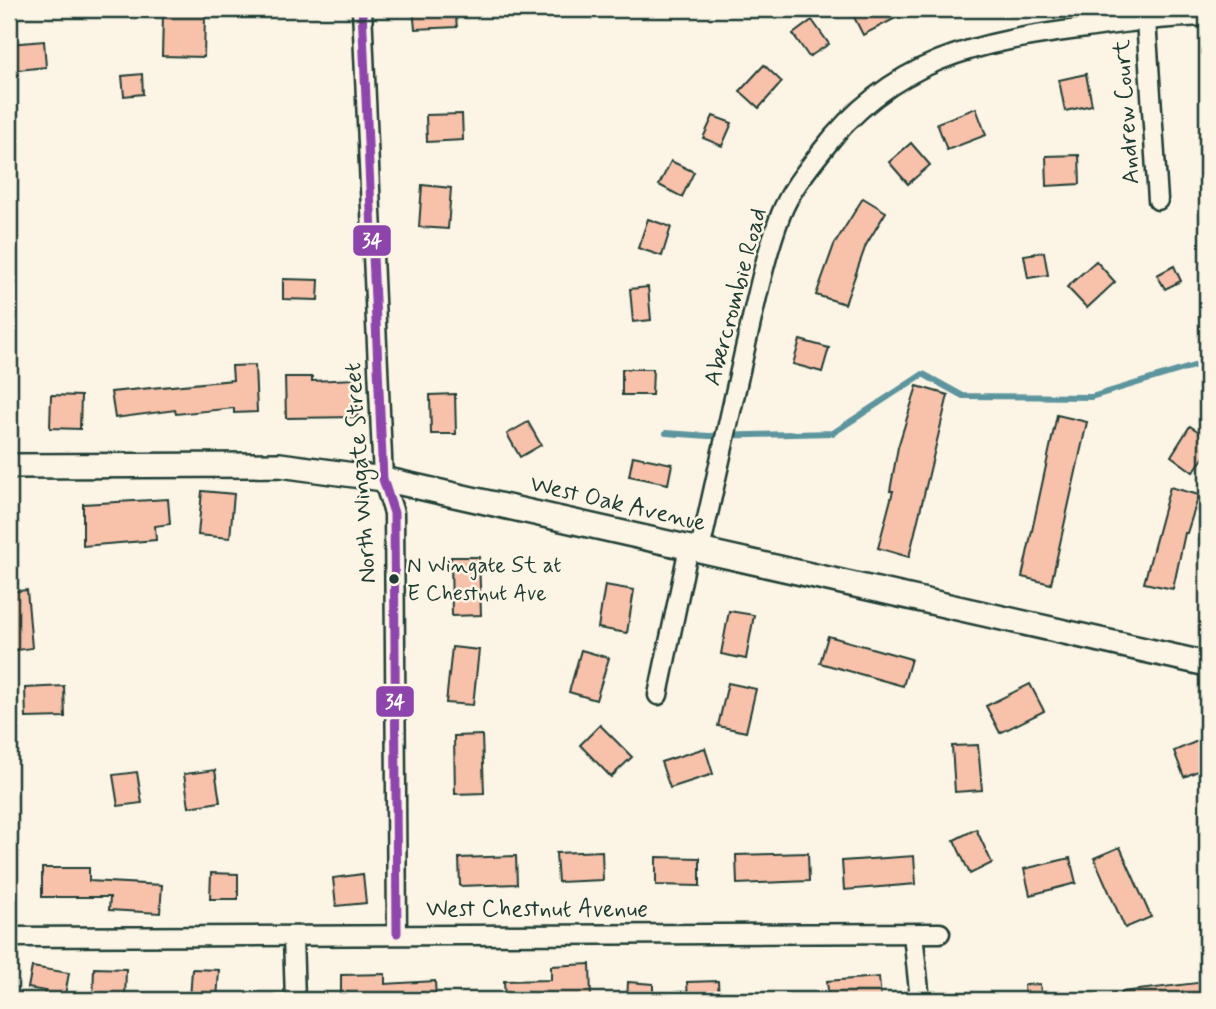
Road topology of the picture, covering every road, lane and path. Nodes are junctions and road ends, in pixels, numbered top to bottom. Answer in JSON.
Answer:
{"nodes":[{"id":1,"x":362,"y":9,"type":"edge"},
{"id":2,"x":1207,"y":16,"type":"edge"},
{"id":3,"x":1146,"y":20,"type":"junction"},
{"id":4,"x":1158,"y":200,"type":"dead end"},
{"id":5,"x":9,"y":466,"type":"edge"},
{"id":6,"x":383,"y":479,"type":"junction"},
{"id":7,"x":695,"y":548,"type":"junction"},
{"id":8,"x":1207,"y":664,"type":"edge"},
{"id":9,"x":658,"y":695,"type":"dead end"},
{"id":10,"x":397,"y":933,"type":"junction"},
{"id":11,"x":940,"y":933,"type":"dead end"},
{"id":12,"x":913,"y":934,"type":"junction"},
{"id":13,"x":9,"y":937,"type":"edge"},
{"id":14,"x":293,"y":937,"type":"junction"},
{"id":15,"x":295,"y":1000,"type":"edge"},
{"id":16,"x":920,"y":1000,"type":"edge"}],
"edges":[{"from":1,"to":6,"type":"street","name":"North Wingate Street"},
{"from":2,"to":3,"type":"street","name":"Abercrombie Road"},
{"from":3,"to":4,"type":"street","name":"Andrew Court"},
{"from":3,"to":7,"type":"street","name":"Abercrombie Road"},
{"from":5,"to":6,"type":"street","name":"West Oak Avenue"},
{"from":6,"to":7,"type":"street","name":"West Oak Avenue"},
{"from":6,"to":10,"type":"street","name":"North Wingate Street"},
{"from":7,"to":8,"type":"street","name":"West Oak Avenue"},
{"from":7,"to":9,"type":"street","name":"Abercrombie Road"},
{"from":10,"to":12,"type":"street","name":"West Chestnut Avenue"},
{"from":10,"to":14,"type":"street","name":"West Chestnut Avenue"},
{"from":11,"to":12,"type":"street","name":"West Chestnut Avenue"},
{"from":12,"to":16,"type":"street"},
{"from":13,"to":14,"type":"street","name":"West Chestnut Avenue"},
{"from":14,"to":15,"type":"street"}]}
